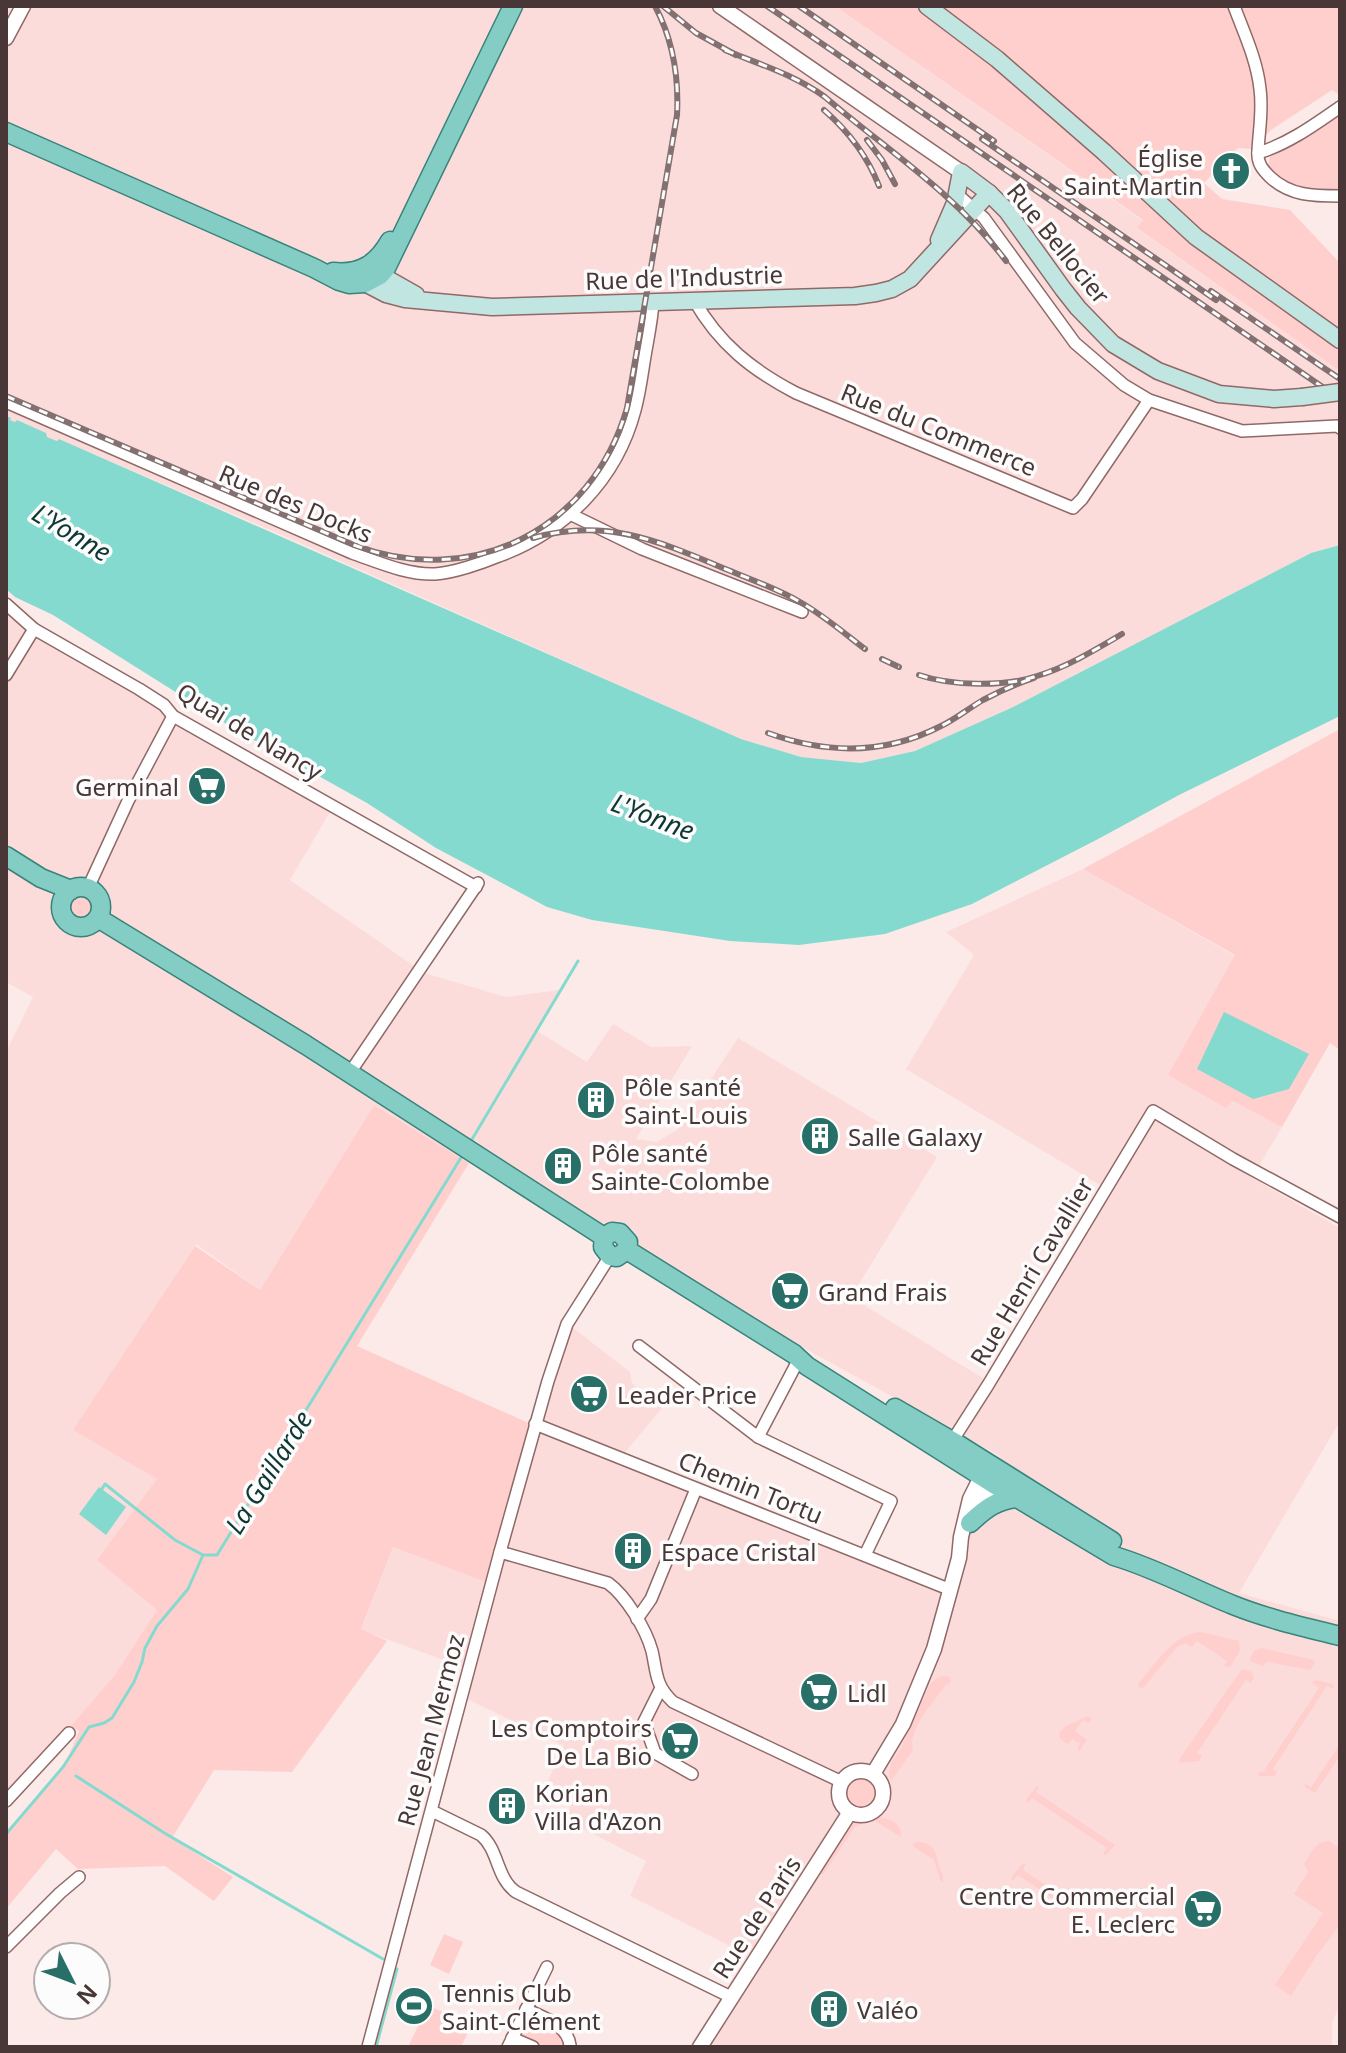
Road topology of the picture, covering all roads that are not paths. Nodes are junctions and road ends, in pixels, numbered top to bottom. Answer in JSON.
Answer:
{"nodes":[{"id":1,"x":23,"y":6,"type":"edge"},
{"id":2,"x":513,"y":6,"type":"edge"},
{"id":3,"x":720,"y":6,"type":"edge"},
{"id":4,"x":927,"y":6,"type":"edge"},
{"id":5,"x":1234,"y":6,"type":"edge"},
{"id":6,"x":6,"y":38,"type":"edge"},
{"id":7,"x":1340,"y":107,"type":"edge"},
{"id":8,"x":6,"y":132,"type":"edge"},
{"id":9,"x":6,"y":140,"type":"edge"},
{"id":10,"x":29,"y":142,"type":"junction"},
{"id":11,"x":1258,"y":153,"type":"junction"},
{"id":12,"x":439,"y":157,"type":"junction"},
{"id":13,"x":961,"y":172,"type":"junction"},
{"id":14,"x":989,"y":193,"type":"junction"},
{"id":15,"x":957,"y":194,"type":"junction"},
{"id":16,"x":1340,"y":196,"type":"edge"},
{"id":17,"x":974,"y":209,"type":"junction"},
{"id":18,"x":932,"y":256,"type":"junction"},
{"id":19,"x":392,"y":258,"type":"junction"},
{"id":20,"x":372,"y":279,"type":"junction"},
{"id":21,"x":401,"y":287,"type":"junction"},
{"id":22,"x":424,"y":300,"type":"junction"},
{"id":23,"x":694,"y":300,"type":"junction"},
{"id":24,"x":653,"y":302,"type":"junction"},
{"id":25,"x":1340,"y":340,"type":"edge"},
{"id":26,"x":1340,"y":392,"type":"edge"},
{"id":27,"x":1149,"y":400,"type":"junction"},
{"id":28,"x":6,"y":402,"type":"edge"},
{"id":29,"x":1340,"y":428,"type":"edge"},
{"id":30,"x":572,"y":515,"type":"junction"},
{"id":31,"x":6,"y":604,"type":"edge"},
{"id":32,"x":802,"y":612,"type":"dead end"},
{"id":33,"x":34,"y":629,"type":"junction"},
{"id":34,"x":6,"y":675,"type":"edge"},
{"id":35,"x":173,"y":716,"type":"junction"},
{"id":36,"x":6,"y":856,"type":"edge"},
{"id":37,"x":6,"y":868,"type":"edge"},
{"id":38,"x":73,"y":894,"type":"junction"},
{"id":39,"x":98,"y":918,"type":"junction"},
{"id":40,"x":349,"y":1074,"type":"junction"},
{"id":41,"x":1340,"y":1217,"type":"edge"},
{"id":42,"x":618,"y":1253,"type":"junction"},
{"id":43,"x":639,"y":1346,"type":"dead end"},
{"id":44,"x":798,"y":1356,"type":"junction"},
{"id":45,"x":535,"y":1424,"type":"junction"},
{"id":46,"x":758,"y":1437,"type":"junction"},
{"id":47,"x":948,"y":1447,"type":"junction"},
{"id":48,"x":990,"y":1474,"type":"junction"},
{"id":49,"x":696,"y":1489,"type":"junction"},
{"id":50,"x":1017,"y":1498,"type":"junction"},
{"id":51,"x":966,"y":1530,"type":"junction"},
{"id":52,"x":500,"y":1552,"type":"junction"},
{"id":53,"x":865,"y":1555,"type":"junction"},
{"id":54,"x":1137,"y":1562,"type":"junction"},
{"id":55,"x":951,"y":1590,"type":"junction"},
{"id":56,"x":637,"y":1619,"type":"junction"},
{"id":57,"x":1340,"y":1636,"type":"edge"},
{"id":58,"x":661,"y":1688,"type":"junction"},
{"id":59,"x":69,"y":1733,"type":"dead end"},
{"id":60,"x":692,"y":1774,"type":"dead end"},
{"id":61,"x":873,"y":1774,"type":"junction"},
{"id":62,"x":842,"y":1782,"type":"junction"},
{"id":63,"x":6,"y":1801,"type":"edge"},
{"id":64,"x":432,"y":1811,"type":"junction"},
{"id":65,"x":850,"y":1812,"type":"junction"},
{"id":66,"x":79,"y":1877,"type":"dead end"},
{"id":67,"x":6,"y":1947,"type":"edge"},
{"id":68,"x":547,"y":1967,"type":"dead end"},
{"id":69,"x":731,"y":1997,"type":"junction"},
{"id":70,"x":526,"y":2009,"type":"junction"},
{"id":71,"x":510,"y":2042,"type":"edge"},
{"id":72,"x":571,"y":2046,"type":"edge"},
{"id":73,"x":368,"y":2047,"type":"edge"},
{"id":74,"x":533,"y":2047,"type":"edge"},
{"id":75,"x":700,"y":2047,"type":"edge"}],
"edges":[{"from":1,"to":6,"type":"street"},
{"from":2,"to":12,"type":"main road"},
{"from":3,"to":13,"type":"street","name":"Rue Bellocier"},
{"from":4,"to":25,"type":"main road"},
{"from":5,"to":11,"type":"street"},
{"from":7,"to":11,"type":"street"},
{"from":8,"to":10,"type":"main road"},
{"from":9,"to":10,"type":"main road"},
{"from":10,"to":20,"type":"main road"},
{"from":11,"to":16,"type":"street"},
{"from":12,"to":19,"type":"main road"},
{"from":12,"to":20,"type":"main road"},
{"from":13,"to":14,"type":"main road","name":"Rue Bellocier"},
{"from":13,"to":15,"type":"main road"},
{"from":14,"to":17,"type":"main road","name":"Rue de l'Industrie"},
{"from":14,"to":26,"type":"main road","name":"Rue Bellocier","bridge":true},
{"from":15,"to":17,"type":"street"},
{"from":15,"to":18,"type":"main road"},
{"from":17,"to":18,"type":"main road","name":"Rue de l'Industrie"},
{"from":17,"to":27,"type":"street"},
{"from":18,"to":23,"type":"main road","name":"Rue de l'Industrie"},
{"from":19,"to":20,"type":"main road"},
{"from":19,"to":21,"type":"main road"},
{"from":20,"to":21,"type":"main road"},
{"from":20,"to":22,"type":"main road","name":"Rue de l'Industrie"},
{"from":21,"to":22,"type":"main road"},
{"from":22,"to":24,"type":"main road","name":"Rue de l'Industrie"},
{"from":23,"to":24,"type":"main road","name":"Rue de l'Industrie"},
{"from":23,"to":27,"type":"street","name":"Rue du Commerce"},
{"from":24,"to":30,"type":"street","name":"Rue des Docks"},
{"from":27,"to":29,"type":"street"},
{"from":28,"to":30,"type":"street","name":"Rue des Docks"},
{"from":30,"to":32,"type":"street"},
{"from":31,"to":33,"type":"street","name":"Quai de Nancy"},
{"from":33,"to":34,"type":"street"},
{"from":33,"to":35,"type":"street","name":"Quai de Nancy"},
{"from":35,"to":38,"type":"street"},
{"from":35,"to":40,"type":"street","name":"Quai de Nancy"},
{"from":36,"to":38,"type":"main road"},
{"from":37,"to":38,"type":"main road"},
{"from":38,"to":39,"type":"main road"},
{"from":38,"to":39,"type":"main road"},
{"from":39,"to":40,"type":"main road"},
{"from":40,"to":42,"type":"main road"},
{"from":41,"to":47,"type":"street","name":"Rue Henri Cavallier"},
{"from":42,"to":44,"type":"main road"},
{"from":42,"to":45,"type":"street","name":"Rue Jean Mermoz"},
{"from":43,"to":46,"type":"street"},
{"from":44,"to":46,"type":"street"},
{"from":44,"to":47,"type":"main road"},
{"from":45,"to":49,"type":"street","name":"Chemin Tortu"},
{"from":45,"to":52,"type":"street","name":"Rue Jean Mermoz"},
{"from":46,"to":53,"type":"street"},
{"from":47,"to":48,"type":"main road"},
{"from":48,"to":50,"type":"main road"},
{"from":48,"to":51,"type":"street"},
{"from":48,"to":54,"type":"main road"},
{"from":49,"to":53,"type":"street","name":"Chemin Tortu"},
{"from":49,"to":56,"type":"street"},
{"from":50,"to":51,"type":"main road"},
{"from":50,"to":54,"type":"main road"},
{"from":51,"to":55,"type":"street"},
{"from":52,"to":56,"type":"street"},
{"from":52,"to":64,"type":"street","name":"Rue Jean Mermoz"},
{"from":53,"to":55,"type":"street","name":"Chemin Tortu"},
{"from":54,"to":57,"type":"main road"},
{"from":55,"to":61,"type":"street"},
{"from":56,"to":58,"type":"street"},
{"from":58,"to":60,"type":"street"},
{"from":58,"to":62,"type":"street"},
{"from":59,"to":63,"type":"street"},
{"from":61,"to":62,"type":"street"},
{"from":61,"to":65,"type":"street"},
{"from":62,"to":65,"type":"street"},
{"from":64,"to":69,"type":"street"},
{"from":64,"to":73,"type":"street","name":"Rue Jean Mermoz"},
{"from":65,"to":69,"type":"street","name":"Rue de Paris"},
{"from":66,"to":67,"type":"street"},
{"from":68,"to":70,"type":"street"},
{"from":69,"to":75,"type":"street","name":"Rue de Paris"},
{"from":70,"to":71,"type":"street"},
{"from":70,"to":72,"type":"street"},
{"from":71,"to":74,"type":"street"}]}
